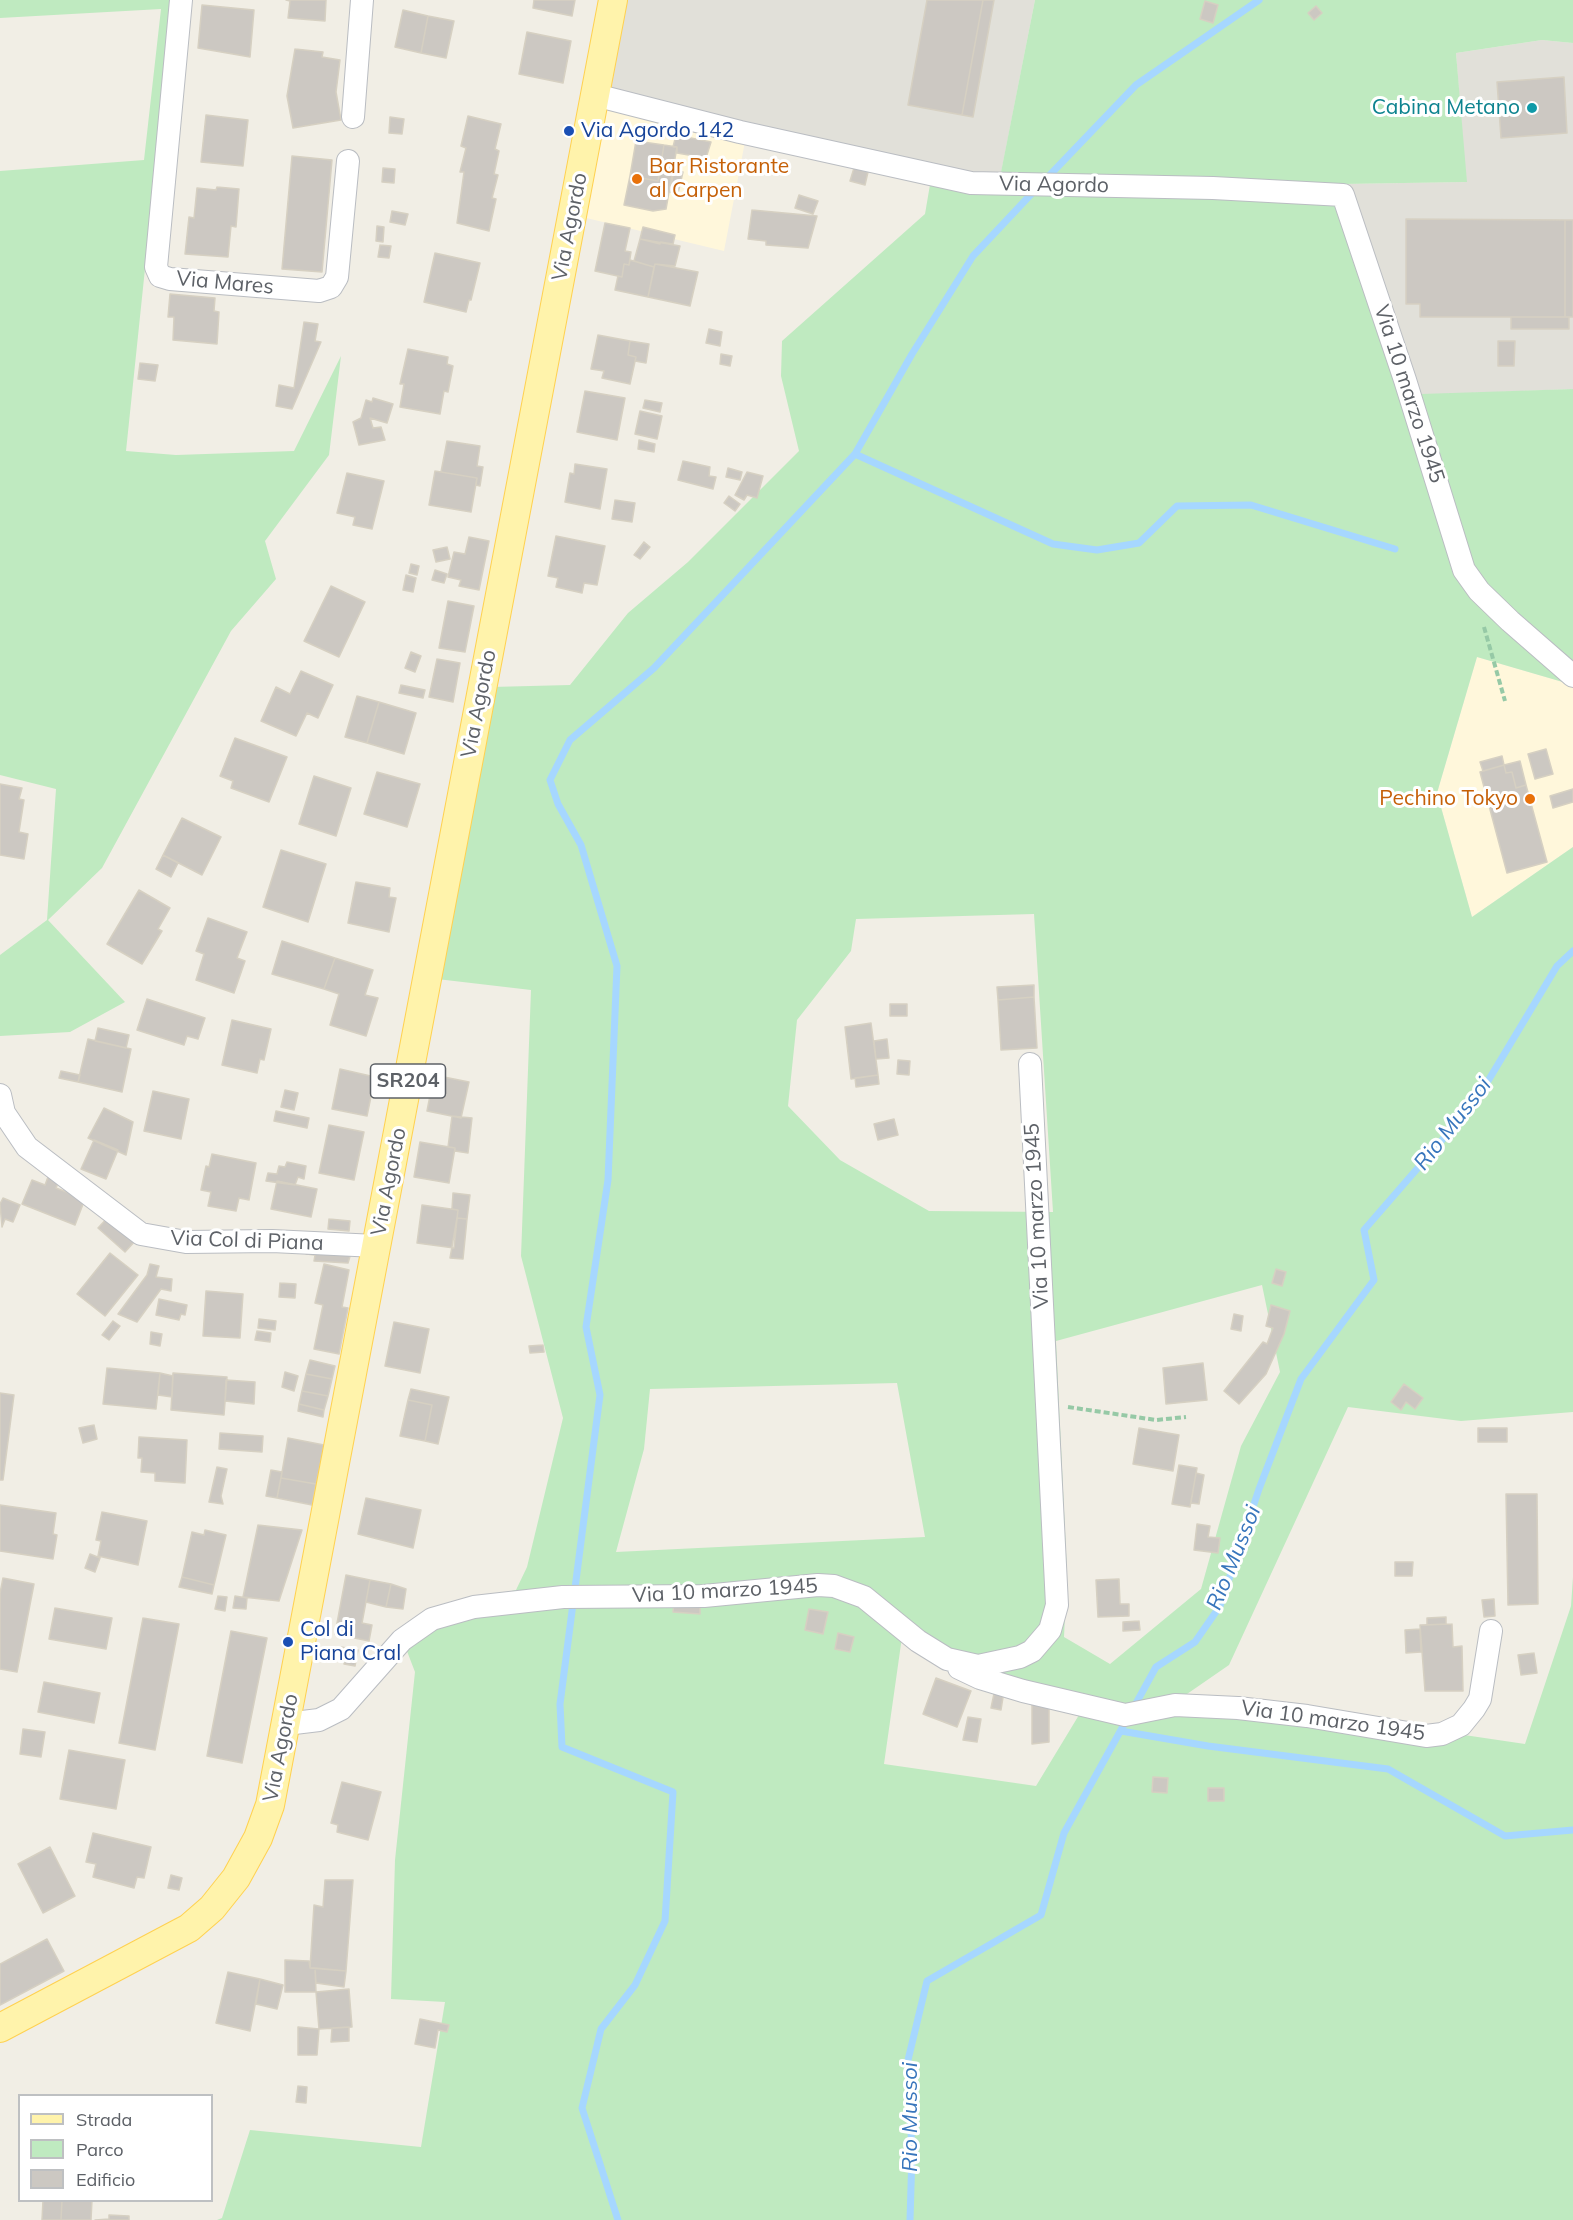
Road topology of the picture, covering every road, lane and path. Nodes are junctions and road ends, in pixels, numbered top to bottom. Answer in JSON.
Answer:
{"nodes":[{"id":1,"x":180,"y":0,"type":"edge"},
{"id":2,"x":362,"y":0,"type":"edge"},
{"id":3,"x":613,"y":0,"type":"edge"},
{"id":4,"x":595,"y":95,"type":"junction"},
{"id":5,"x":353,"y":117,"type":"dead end"},
{"id":6,"x":348,"y":161,"type":"dead end"},
{"id":7,"x":1343,"y":195,"type":"joint"},
{"id":8,"x":1479,"y":591,"type":"junction"},
{"id":9,"x":1573,"y":676,"type":"edge"},
{"id":10,"x":1505,"y":701,"type":"dead end"},
{"id":11,"x":1030,"y":1064,"type":"dead end"},
{"id":12,"x":0,"y":1095,"type":"edge"},
{"id":13,"x":376,"y":1246,"type":"junction"},
{"id":14,"x":1046,"y":1404,"type":"junction"},
{"id":15,"x":1186,"y":1417,"type":"dead end"},
{"id":16,"x":1491,"y":1631,"type":"dead end"},
{"id":17,"x":947,"y":1659,"type":"junction"},
{"id":18,"x":286,"y":1724,"type":"junction"},
{"id":19,"x":0,"y":2028,"type":"edge"}],
"edges":[{"from":1,"to":6,"type":"street","name":"Via Mares"},
{"from":2,"to":5,"type":"street"},
{"from":3,"to":4,"type":"main road","name":"Via Agordo","number":"SR204"},
{"from":4,"to":7,"type":"street","name":"Via Agordo"},
{"from":4,"to":13,"type":"main road","name":"Via Agordo","number":"SR204"},
{"from":7,"to":8,"type":"street","name":"Via 10 marzo 1945"},
{"from":8,"to":9,"type":"street","name":"Via 10 marzo 1945"},
{"from":8,"to":10,"type":"path"},
{"from":11,"to":14,"type":"street","name":"Via 10 marzo 1945"},
{"from":12,"to":13,"type":"street","name":"Via Col di Piana"},
{"from":13,"to":18,"type":"main road","name":"Via Agordo","number":"SR204"},
{"from":14,"to":15,"type":"path"},
{"from":14,"to":17,"type":"street","name":"Via 10 marzo 1945"},
{"from":16,"to":17,"type":"street","name":"Via 10 marzo 1945"},
{"from":17,"to":18,"type":"street","name":"Via 10 marzo 1945"},
{"from":18,"to":19,"type":"main road","name":"Via Agordo","number":"SR204"}]}
